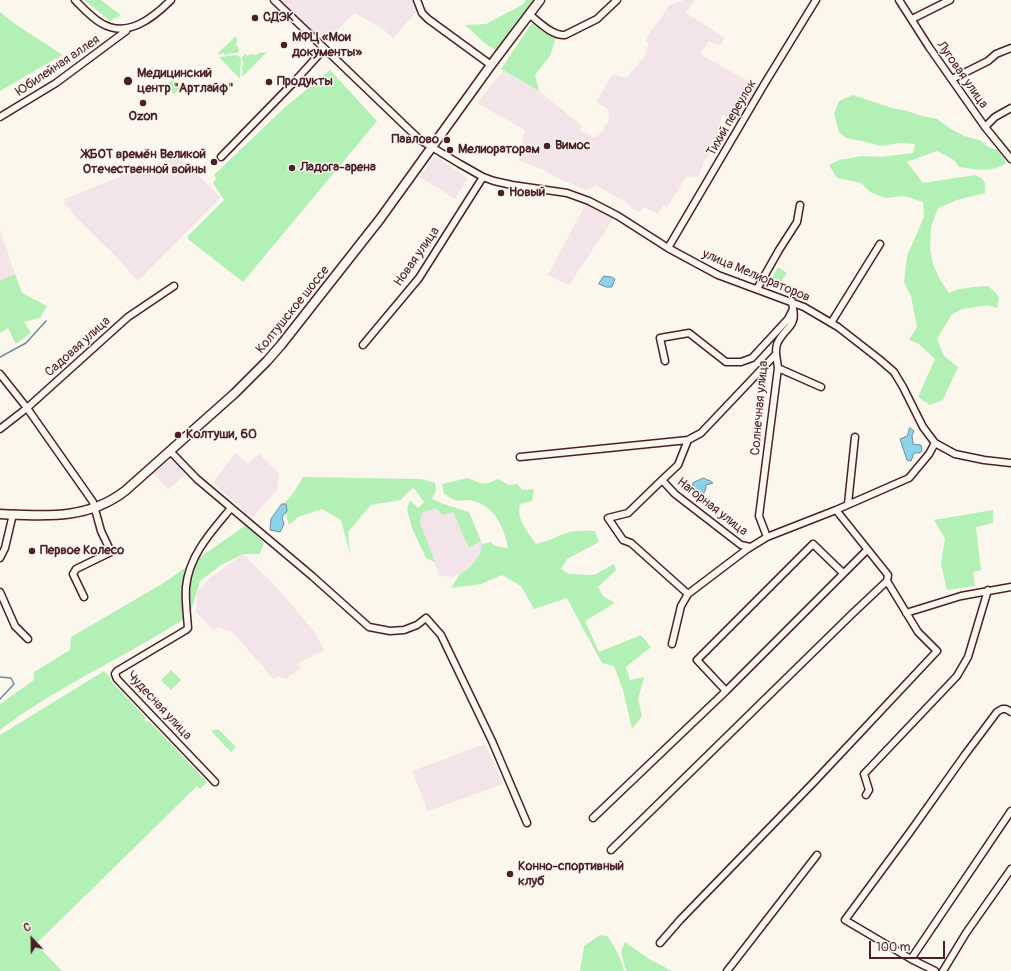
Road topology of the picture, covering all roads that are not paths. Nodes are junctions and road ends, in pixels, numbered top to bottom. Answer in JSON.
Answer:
{"nodes":[{"id":1,"x":75,"y":0,"type":"edge"},
{"id":2,"x":171,"y":0,"type":"edge"},
{"id":3,"x":274,"y":0,"type":"edge"},
{"id":4,"x":417,"y":0,"type":"edge"},
{"id":5,"x":540,"y":0,"type":"edge"},
{"id":6,"x":617,"y":0,"type":"edge"},
{"id":7,"x":816,"y":0,"type":"edge"},
{"id":8,"x":900,"y":0,"type":"edge"},
{"id":9,"x":950,"y":0,"type":"edge"},
{"id":10,"x":529,"y":14,"type":"junction"},
{"id":11,"x":912,"y":20,"type":"junction"},
{"id":12,"x":126,"y":31,"type":"dead end"},
{"id":13,"x":1011,"y":48,"type":"edge"},
{"id":14,"x":324,"y":49,"type":"junction"},
{"id":15,"x":490,"y":66,"type":"junction"},
{"id":16,"x":952,"y":79,"type":"junction"},
{"id":17,"x":1011,"y":108,"type":"edge"},
{"id":18,"x":0,"y":117,"type":"edge"},
{"id":19,"x":985,"y":127,"type":"junction"},
{"id":20,"x":432,"y":148,"type":"junction"},
{"id":21,"x":221,"y":157,"type":"dead end"},
{"id":22,"x":1011,"y":159,"type":"edge"},
{"id":23,"x":483,"y":177,"type":"junction"},
{"id":24,"x":800,"y":205,"type":"dead end"},
{"id":25,"x":880,"y":244,"type":"dead end"},
{"id":26,"x":668,"y":248,"type":"junction"},
{"id":27,"x":174,"y":286,"type":"dead end"},
{"id":28,"x":757,"y":289,"type":"junction"},
{"id":29,"x":792,"y":301,"type":"junction"},
{"id":30,"x":794,"y":309,"type":"junction"},
{"id":31,"x":831,"y":323,"type":"junction"},
{"id":32,"x":363,"y":345,"type":"dead end"},
{"id":33,"x":776,"y":354,"type":"junction"},
{"id":34,"x":665,"y":361,"type":"dead end"},
{"id":35,"x":778,"y":368,"type":"junction"},
{"id":36,"x":0,"y":374,"type":"edge"},
{"id":37,"x":821,"y":387,"type":"dead end"},
{"id":38,"x":27,"y":408,"type":"junction"},
{"id":39,"x":0,"y":429,"type":"edge"},
{"id":40,"x":855,"y":437,"type":"dead end"},
{"id":41,"x":688,"y":440,"type":"junction"},
{"id":42,"x":935,"y":442,"type":"junction"},
{"id":43,"x":170,"y":451,"type":"junction"},
{"id":44,"x":520,"y":457,"type":"dead end"},
{"id":45,"x":1011,"y":463,"type":"edge"},
{"id":46,"x":662,"y":480,"type":"junction"},
{"id":47,"x":848,"y":504,"type":"junction"},
{"id":48,"x":95,"y":508,"type":"junction"},
{"id":49,"x":231,"y":508,"type":"junction"},
{"id":50,"x":836,"y":510,"type":"junction"},
{"id":51,"x":0,"y":514,"type":"edge"},
{"id":52,"x":13,"y":514,"type":"junction"},
{"id":53,"x":767,"y":538,"type":"junction"},
{"id":54,"x":750,"y":547,"type":"junction"},
{"id":55,"x":868,"y":550,"type":"junction"},
{"id":56,"x":0,"y":558,"type":"edge"},
{"id":57,"x":843,"y":574,"type":"junction"},
{"id":58,"x":887,"y":581,"type":"junction"},
{"id":59,"x":1011,"y":587,"type":"edge"},
{"id":60,"x":988,"y":590,"type":"junction"},
{"id":61,"x":0,"y":592,"type":"edge"},
{"id":62,"x":688,"y":594,"type":"junction"},
{"id":63,"x":84,"y":597,"type":"dead end"},
{"id":64,"x":906,"y":613,"type":"junction"},
{"id":65,"x":28,"y":639,"type":"dead end"},
{"id":66,"x":672,"y":644,"type":"dead end"},
{"id":67,"x":726,"y":690,"type":"junction"},
{"id":68,"x":1009,"y":710,"type":"edge"},
{"id":69,"x":215,"y":782,"type":"dead end"},
{"id":70,"x":866,"y":795,"type":"dead end"},
{"id":71,"x":1011,"y":811,"type":"edge"},
{"id":72,"x":593,"y":818,"type":"dead end"},
{"id":73,"x":527,"y":823,"type":"dead end"},
{"id":74,"x":611,"y":850,"type":"dead end"},
{"id":75,"x":817,"y":855,"type":"dead end"},
{"id":76,"x":1011,"y":869,"type":"edge"},
{"id":77,"x":660,"y":943,"type":"dead end"},
{"id":78,"x":911,"y":959,"type":"junction"},
{"id":79,"x":726,"y":971,"type":"edge"},
{"id":80,"x":935,"y":971,"type":"edge"},
{"id":81,"x":943,"y":971,"type":"edge"}],
"edges":[{"from":1,"to":2,"type":"street"},
{"from":3,"to":14,"type":"street","name":"улица Мелиораторов"},
{"from":4,"to":15,"type":"street"},
{"from":5,"to":10,"type":"main road","name":"Колтушское шоссе"},
{"from":6,"to":10,"type":"street"},
{"from":7,"to":26,"type":"street","name":"Тихий переулок"},
{"from":8,"to":11,"type":"street","name":"Луговая улица"},
{"from":9,"to":11,"type":"street"},
{"from":10,"to":15,"type":"main road","name":"Колтушское шоссе"},
{"from":11,"to":16,"type":"street","name":"Луговая улица"},
{"from":12,"to":18,"type":"street","name":"Юбилейная аллея"},
{"from":13,"to":16,"type":"street"},
{"from":14,"to":20,"type":"street","name":"улица Мелиораторов"},
{"from":14,"to":21,"type":"street"},
{"from":15,"to":20,"type":"main road","name":"Колтушское шоссе"},
{"from":16,"to":19,"type":"street","name":"Луговая улица"},
{"from":17,"to":19,"type":"street"},
{"from":19,"to":22,"type":"street","name":"Луговая улица"},
{"from":20,"to":23,"type":"street","name":"улица Мелиораторов"},
{"from":20,"to":43,"type":"main road","name":"Колтушское шоссе"},
{"from":23,"to":26,"type":"street","name":"улица Мелиораторов"},
{"from":23,"to":32,"type":"street","name":"Новая улица"},
{"from":24,"to":28,"type":"street"},
{"from":25,"to":31,"type":"street"},
{"from":26,"to":28,"type":"street","name":"улица Мелиораторов"},
{"from":27,"to":38,"type":"street","name":"Садовая улица"},
{"from":28,"to":29,"type":"street","name":"улица Мелиораторов"},
{"from":29,"to":30,"type":"street"},
{"from":29,"to":31,"type":"street","name":"улица Мелиораторов"},
{"from":30,"to":33,"type":"street"},
{"from":30,"to":34,"type":"street"},
{"from":31,"to":42,"type":"street","name":"улица Мелиораторов"},
{"from":33,"to":35,"type":"street","name":"Солнечная улица"},
{"from":33,"to":41,"type":"street","name":"Солнечная улица"},
{"from":35,"to":37,"type":"street"},
{"from":35,"to":53,"type":"street","name":"Солнечная улица"},
{"from":36,"to":38,"type":"street"},
{"from":38,"to":39,"type":"street","name":"Садовая улица"},
{"from":38,"to":48,"type":"street"},
{"from":40,"to":47,"type":"street"},
{"from":41,"to":44,"type":"street"},
{"from":41,"to":46,"type":"street","name":"Нагорная улица"},
{"from":42,"to":45,"type":"street","name":"улица Мелиораторов"},
{"from":42,"to":47,"type":"street"},
{"from":43,"to":48,"type":"main road","name":"Колтушское шоссе"},
{"from":43,"to":49,"type":"street"},
{"from":46,"to":54,"type":"street","name":"Нагорная улица"},
{"from":46,"to":62,"type":"street"},
{"from":47,"to":50,"type":"street"},
{"from":48,"to":52,"type":"main road","name":"Колтушское шоссе"},
{"from":48,"to":63,"type":"street"},
{"from":49,"to":69,"type":"street","name":"Чудесная улица"},
{"from":49,"to":73,"type":"street"},
{"from":50,"to":53,"type":"street"},
{"from":50,"to":55,"type":"street"},
{"from":51,"to":52,"type":"main road","name":"Колтушское шоссе"},
{"from":52,"to":56,"type":"street"},
{"from":53,"to":54,"type":"street"},
{"from":54,"to":62,"type":"street"},
{"from":55,"to":57,"type":"street"},
{"from":55,"to":58,"type":"street"},
{"from":57,"to":67,"type":"street"},
{"from":57,"to":67,"type":"street"},
{"from":58,"to":64,"type":"street"},
{"from":58,"to":74,"type":"street"},
{"from":59,"to":60,"type":"street"},
{"from":60,"to":64,"type":"street"},
{"from":60,"to":70,"type":"street"},
{"from":61,"to":65,"type":"street"},
{"from":62,"to":66,"type":"street"},
{"from":64,"to":77,"type":"street"},
{"from":67,"to":72,"type":"street"},
{"from":68,"to":78,"type":"street"},
{"from":71,"to":78,"type":"street"},
{"from":75,"to":79,"type":"street"},
{"from":76,"to":81,"type":"street"},
{"from":78,"to":80,"type":"street"}]}
